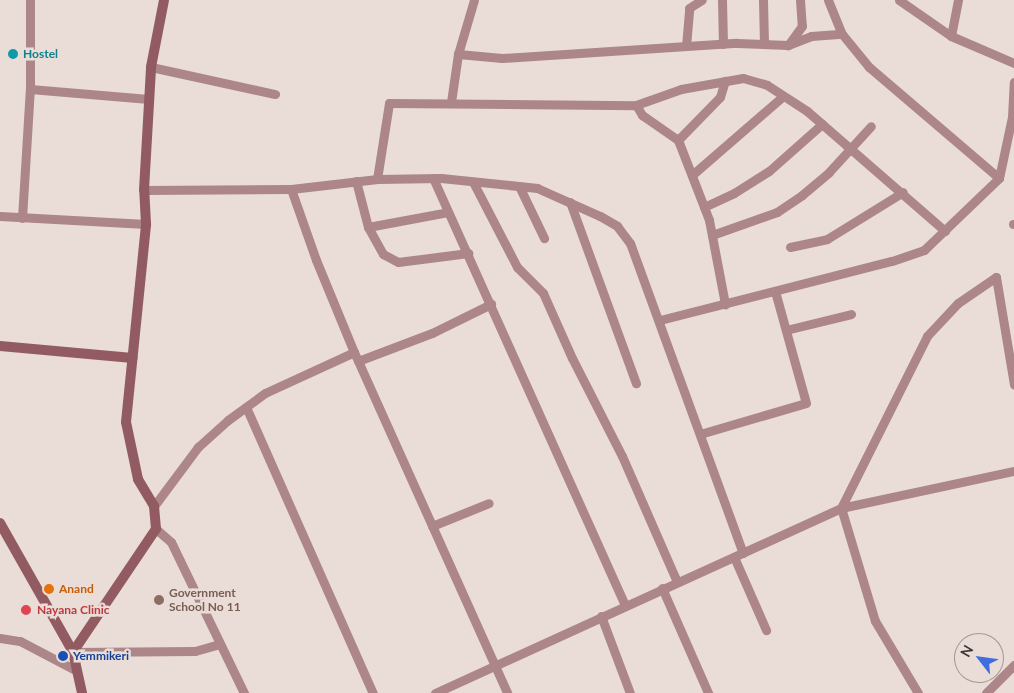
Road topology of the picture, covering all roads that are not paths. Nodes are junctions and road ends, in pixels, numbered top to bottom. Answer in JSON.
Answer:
{"nodes":[{"id":1,"x":30,"y":0,"type":"edge"},
{"id":2,"x":164,"y":0,"type":"edge"},
{"id":3,"x":474,"y":0,"type":"edge"},
{"id":4,"x":702,"y":0,"type":"edge"},
{"id":5,"x":722,"y":0,"type":"edge"},
{"id":6,"x":763,"y":0,"type":"edge"},
{"id":7,"x":800,"y":0,"type":"edge"},
{"id":8,"x":828,"y":0,"type":"edge"},
{"id":9,"x":899,"y":0,"type":"edge"},
{"id":10,"x":958,"y":0,"type":"edge"},
{"id":11,"x":842,"y":34,"type":"junction"},
{"id":12,"x":951,"y":36,"type":"junction"},
{"id":13,"x":723,"y":44,"type":"junction"},
{"id":14,"x":764,"y":44,"type":"junction"},
{"id":15,"x":788,"y":45,"type":"junction"},
{"id":16,"x":686,"y":46,"type":"junction"},
{"id":17,"x":458,"y":54,"type":"junction"},
{"id":18,"x":1014,"y":63,"type":"edge"},
{"id":19,"x":151,"y":67,"type":"junction"},
{"id":20,"x":725,"y":81,"type":"junction"},
{"id":21,"x":1014,"y":82,"type":"edge"},
{"id":22,"x":30,"y":89,"type":"junction"},
{"id":23,"x":275,"y":94,"type":"dead end"},
{"id":24,"x":782,"y":97,"type":"junction"},
{"id":25,"x":149,"y":99,"type":"junction"},
{"id":26,"x":451,"y":102,"type":"junction"},
{"id":27,"x":636,"y":105,"type":"junction"},
{"id":28,"x":822,"y":124,"type":"junction"},
{"id":29,"x":871,"y":126,"type":"dead end"},
{"id":30,"x":678,"y":140,"type":"junction"},
{"id":31,"x":851,"y":147,"type":"junction"},
{"id":32,"x":692,"y":175,"type":"junction"},
{"id":33,"x":433,"y":178,"type":"junction"},
{"id":34,"x":999,"y":178,"type":"junction"},
{"id":35,"x":377,"y":179,"type":"junction"},
{"id":36,"x":356,"y":181,"type":"junction"},
{"id":37,"x":474,"y":182,"type":"junction"},
{"id":38,"x":519,"y":186,"type":"junction"},
{"id":39,"x":291,"y":189,"type":"junction"},
{"id":40,"x":144,"y":190,"type":"junction"},
{"id":41,"x":903,"y":192,"type":"junction"},
{"id":42,"x":570,"y":202,"type":"junction"},
{"id":43,"x":704,"y":207,"type":"junction"},
{"id":44,"x":448,"y":212,"type":"junction"},
{"id":45,"x":0,"y":216,"type":"edge"},
{"id":46,"x":22,"y":218,"type":"junction"},
{"id":47,"x":146,"y":224,"type":"junction"},
{"id":48,"x":368,"y":227,"type":"junction"},
{"id":49,"x":945,"y":231,"type":"junction"},
{"id":50,"x":712,"y":235,"type":"junction"},
{"id":51,"x":544,"y":238,"type":"dead end"},
{"id":52,"x":790,"y":247,"type":"dead end"},
{"id":53,"x":468,"y":253,"type":"junction"},
{"id":54,"x":775,"y":292,"type":"junction"},
{"id":55,"x":491,"y":304,"type":"junction"},
{"id":56,"x":725,"y":304,"type":"junction"},
{"id":57,"x":851,"y":314,"type":"dead end"},
{"id":58,"x":660,"y":320,"type":"junction"},
{"id":59,"x":786,"y":330,"type":"junction"},
{"id":60,"x":0,"y":346,"type":"edge"},
{"id":61,"x":356,"y":356,"type":"junction"},
{"id":62,"x":132,"y":358,"type":"junction"},
{"id":63,"x":636,"y":383,"type":"dead end"},
{"id":64,"x":1014,"y":385,"type":"edge"},
{"id":65,"x":246,"y":407,"type":"junction"},
{"id":66,"x":700,"y":434,"type":"junction"},
{"id":67,"x":1014,"y":471,"type":"edge"},
{"id":68,"x":489,"y":503,"type":"dead end"},
{"id":69,"x":154,"y":506,"type":"junction"},
{"id":70,"x":841,"y":508,"type":"junction"},
{"id":71,"x":0,"y":523,"type":"edge"},
{"id":72,"x":432,"y":526,"type":"junction"},
{"id":73,"x":156,"y":529,"type":"junction"},
{"id":74,"x":743,"y":553,"type":"junction"},
{"id":75,"x":734,"y":557,"type":"junction"},
{"id":76,"x":677,"y":582,"type":"junction"},
{"id":77,"x":662,"y":588,"type":"junction"},
{"id":78,"x":625,"y":605,"type":"junction"},
{"id":79,"x":600,"y":616,"type":"junction"},
{"id":80,"x":766,"y":630,"type":"dead end"},
{"id":81,"x":0,"y":638,"type":"edge"},
{"id":82,"x":220,"y":644,"type":"junction"},
{"id":83,"x":73,"y":652,"type":"junction"},
{"id":84,"x":494,"y":665,"type":"junction"},
{"id":85,"x":1014,"y":665,"type":"edge"},
{"id":86,"x":77,"y":671,"type":"junction"},
{"id":87,"x":82,"y":693,"type":"edge"},
{"id":88,"x":244,"y":693,"type":"edge"},
{"id":89,"x":373,"y":693,"type":"edge"},
{"id":90,"x":435,"y":693,"type":"edge"},
{"id":91,"x":507,"y":693,"type":"edge"},
{"id":92,"x":630,"y":693,"type":"edge"},
{"id":93,"x":708,"y":693,"type":"edge"},
{"id":94,"x":918,"y":693,"type":"edge"},
{"id":95,"x":986,"y":693,"type":"edge"}],
"edges":[{"from":1,"to":22,"type":"street"},
{"from":2,"to":19,"type":"street"},
{"from":3,"to":17,"type":"street"},
{"from":4,"to":16,"type":"street"},
{"from":5,"to":13,"type":"street"},
{"from":6,"to":14,"type":"street"},
{"from":7,"to":15,"type":"street"},
{"from":8,"to":11,"type":"street"},
{"from":9,"to":12,"type":"street"},
{"from":10,"to":12,"type":"street"},
{"from":11,"to":15,"type":"street"},
{"from":11,"to":34,"type":"street"},
{"from":12,"to":18,"type":"street"},
{"from":13,"to":14,"type":"street"},
{"from":13,"to":16,"type":"street"},
{"from":14,"to":15,"type":"street"},
{"from":16,"to":17,"type":"street"},
{"from":17,"to":26,"type":"street"},
{"from":19,"to":23,"type":"street"},
{"from":19,"to":25,"type":"street"},
{"from":20,"to":24,"type":"street"},
{"from":20,"to":27,"type":"street"},
{"from":20,"to":30,"type":"street"},
{"from":21,"to":34,"type":"street"},
{"from":22,"to":25,"type":"street"},
{"from":22,"to":46,"type":"street"},
{"from":24,"to":28,"type":"street"},
{"from":24,"to":32,"type":"street"},
{"from":25,"to":40,"type":"street"},
{"from":26,"to":27,"type":"street"},
{"from":26,"to":35,"type":"street"},
{"from":27,"to":30,"type":"street"},
{"from":28,"to":31,"type":"street"},
{"from":28,"to":43,"type":"street"},
{"from":29,"to":31,"type":"street"},
{"from":30,"to":32,"type":"street"},
{"from":31,"to":41,"type":"street"},
{"from":31,"to":50,"type":"street"},
{"from":32,"to":43,"type":"street"},
{"from":33,"to":35,"type":"street"},
{"from":33,"to":37,"type":"street"},
{"from":33,"to":44,"type":"street"},
{"from":34,"to":49,"type":"street"},
{"from":35,"to":36,"type":"street"},
{"from":36,"to":39,"type":"street"},
{"from":36,"to":48,"type":"street"},
{"from":37,"to":38,"type":"street"},
{"from":37,"to":76,"type":"street"},
{"from":38,"to":42,"type":"street"},
{"from":38,"to":51,"type":"street"},
{"from":39,"to":40,"type":"street"},
{"from":39,"to":61,"type":"street"},
{"from":40,"to":47,"type":"street"},
{"from":41,"to":49,"type":"street"},
{"from":41,"to":52,"type":"street"},
{"from":42,"to":58,"type":"street"},
{"from":42,"to":63,"type":"street"},
{"from":43,"to":50,"type":"street"},
{"from":44,"to":48,"type":"street"},
{"from":44,"to":53,"type":"street"},
{"from":45,"to":46,"type":"street"},
{"from":46,"to":47,"type":"street"},
{"from":47,"to":62,"type":"street"},
{"from":48,"to":53,"type":"street"},
{"from":49,"to":54,"type":"street"},
{"from":50,"to":56,"type":"street"},
{"from":53,"to":55,"type":"street"},
{"from":54,"to":56,"type":"street"},
{"from":54,"to":59,"type":"street"},
{"from":55,"to":61,"type":"street"},
{"from":55,"to":78,"type":"street"},
{"from":56,"to":58,"type":"street"},
{"from":57,"to":59,"type":"street"},
{"from":58,"to":66,"type":"street"},
{"from":59,"to":66,"type":"street"},
{"from":60,"to":62,"type":"street"},
{"from":61,"to":65,"type":"street"},
{"from":61,"to":72,"type":"street"},
{"from":62,"to":69,"type":"street"},
{"from":64,"to":70,"type":"street"},
{"from":65,"to":69,"type":"street"},
{"from":65,"to":89,"type":"street"},
{"from":66,"to":74,"type":"street"},
{"from":67,"to":70,"type":"street"},
{"from":68,"to":72,"type":"street"},
{"from":69,"to":73,"type":"street"},
{"from":70,"to":74,"type":"street"},
{"from":70,"to":94,"type":"street"},
{"from":71,"to":83,"type":"street"},
{"from":72,"to":84,"type":"street"},
{"from":73,"to":82,"type":"street"},
{"from":73,"to":83,"type":"street"},
{"from":74,"to":75,"type":"street"},
{"from":75,"to":76,"type":"street"},
{"from":75,"to":80,"type":"street"},
{"from":76,"to":77,"type":"street"},
{"from":77,"to":78,"type":"street"},
{"from":77,"to":93,"type":"street"},
{"from":78,"to":79,"type":"street"},
{"from":79,"to":84,"type":"street"},
{"from":79,"to":92,"type":"street"},
{"from":81,"to":86,"type":"street"},
{"from":82,"to":83,"type":"street"},
{"from":82,"to":88,"type":"street"},
{"from":83,"to":86,"type":"street"},
{"from":84,"to":90,"type":"street"},
{"from":84,"to":91,"type":"street"},
{"from":85,"to":95,"type":"street"},
{"from":86,"to":87,"type":"street"}]}
